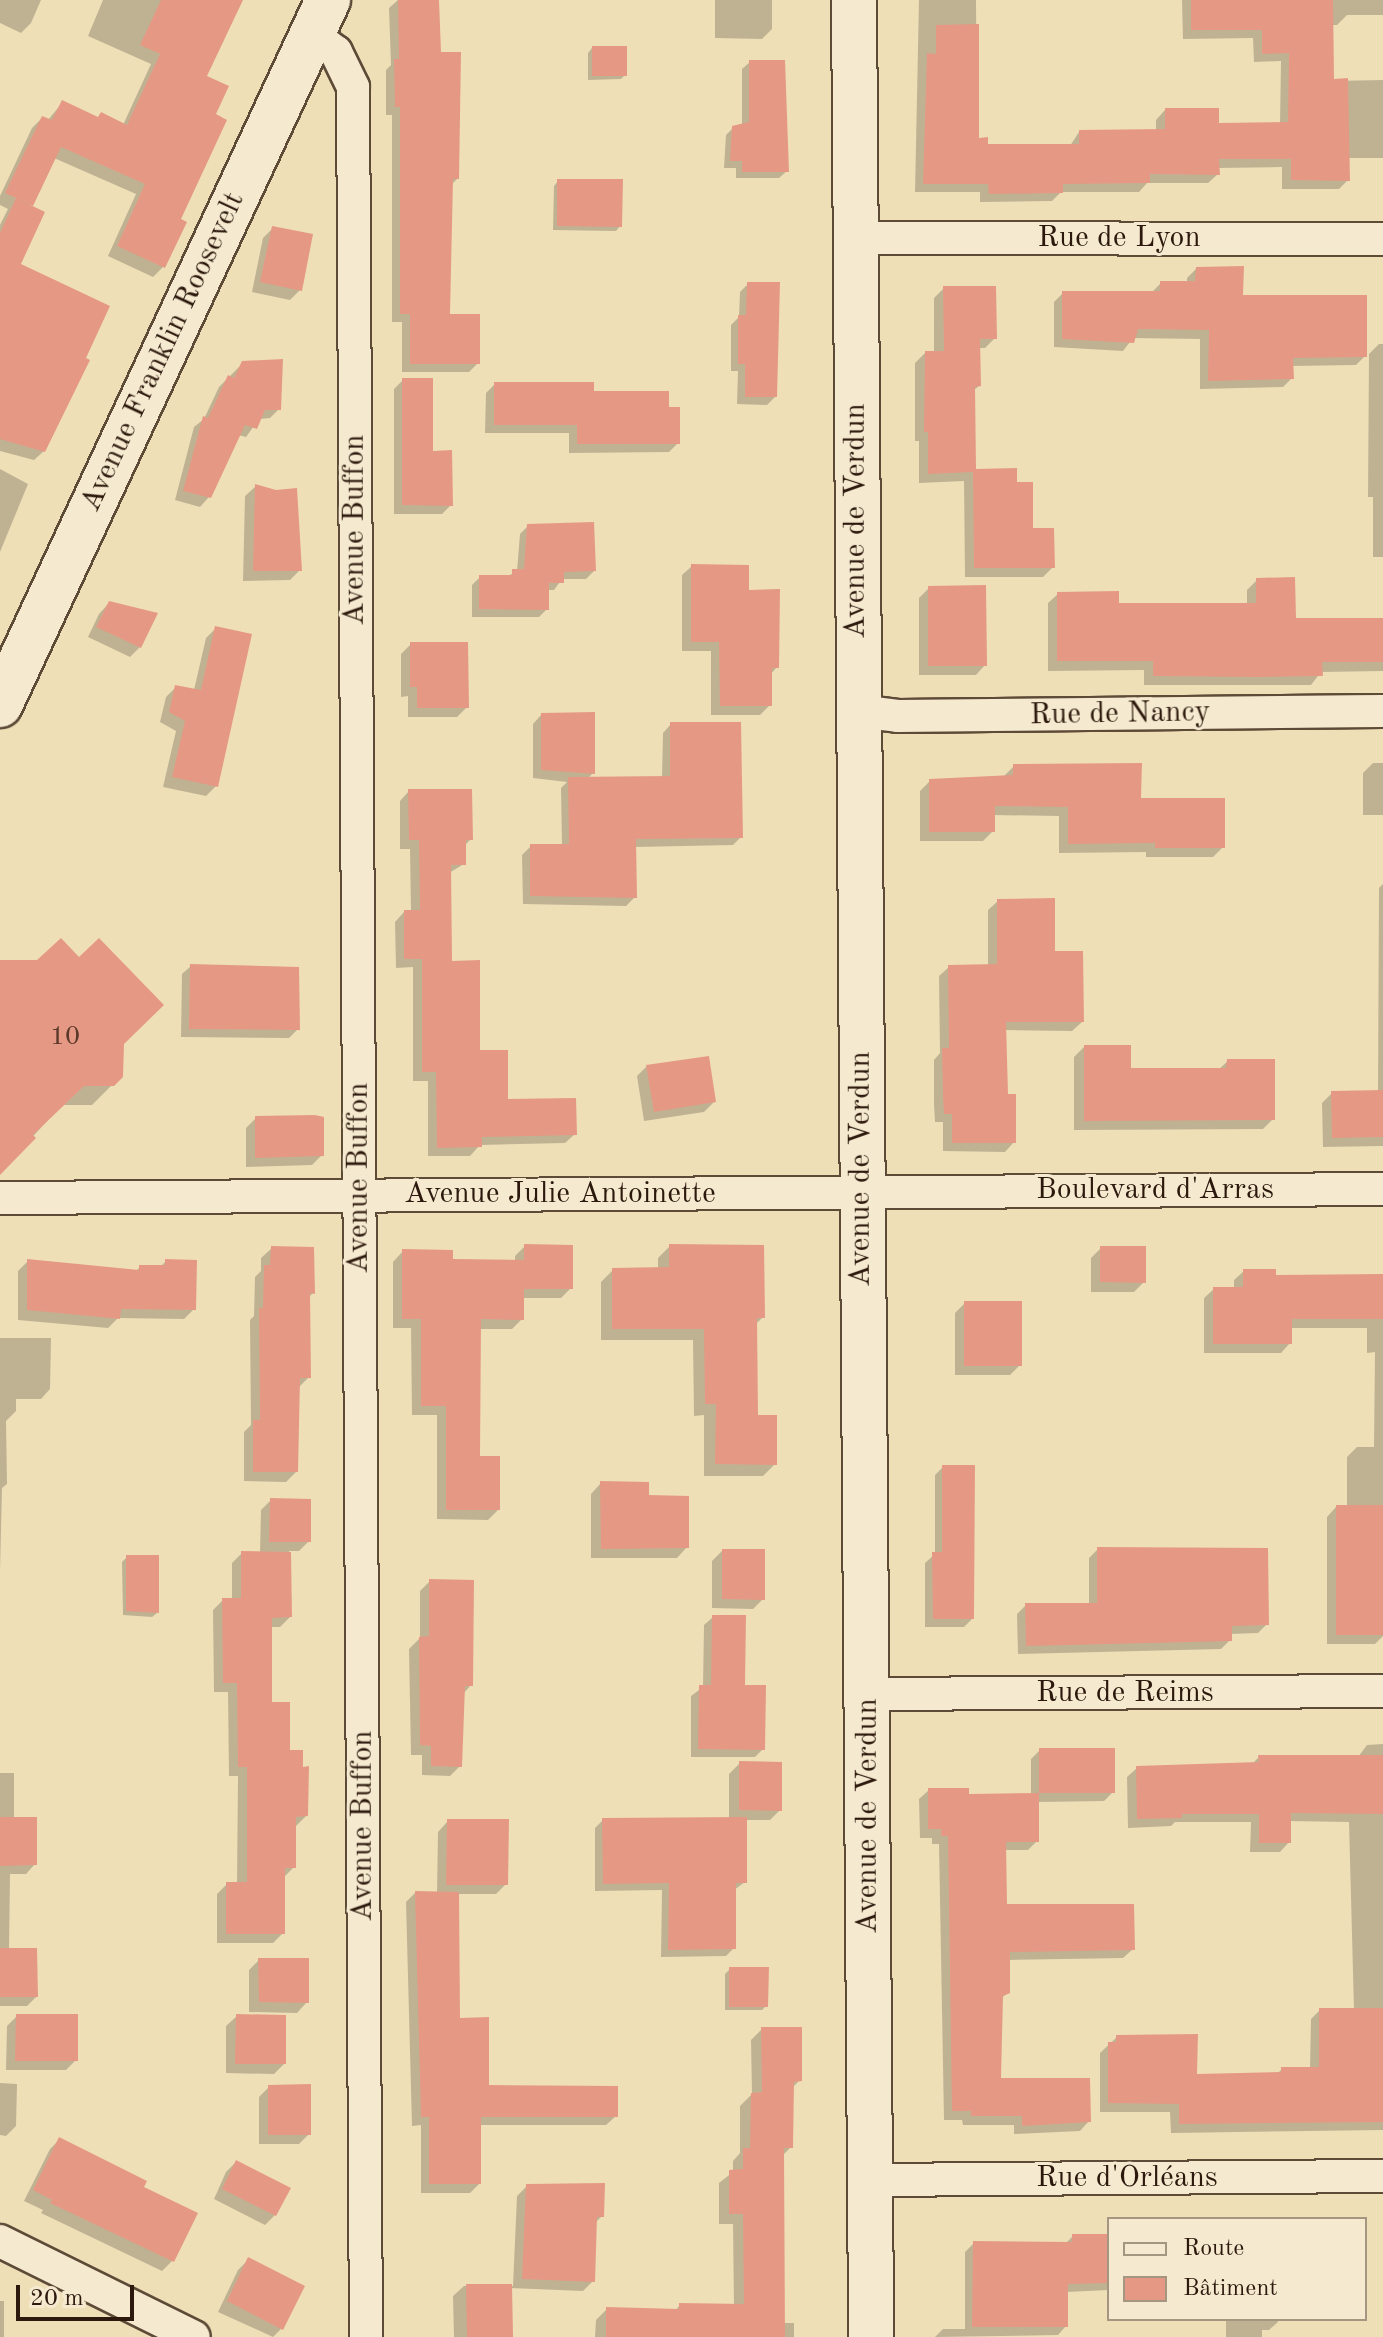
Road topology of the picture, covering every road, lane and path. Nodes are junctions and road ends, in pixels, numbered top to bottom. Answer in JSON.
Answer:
{"nodes":[{"id":1,"x":854,"y":0,"type":"edge"},
{"id":2,"x":320,"y":17,"type":"edge"},
{"id":3,"x":855,"y":238,"type":"junction"},
{"id":4,"x":1383,"y":239,"type":"edge"},
{"id":5,"x":0,"y":705,"type":"edge"},
{"id":6,"x":858,"y":711,"type":"junction"},
{"id":7,"x":1383,"y":711,"type":"edge"},
{"id":8,"x":1383,"y":1189,"type":"edge"},
{"id":9,"x":862,"y":1190,"type":"junction"},
{"id":10,"x":927,"y":1192,"type":"joint"},
{"id":11,"x":359,"y":1195,"type":"junction"},
{"id":12,"x":0,"y":1198,"type":"edge"},
{"id":13,"x":1383,"y":1691,"type":"edge"},
{"id":14,"x":867,"y":1694,"type":"junction"},
{"id":15,"x":1383,"y":2176,"type":"edge"},
{"id":16,"x":871,"y":2180,"type":"junction"},
{"id":17,"x":0,"y":2241,"type":"edge"},
{"id":18,"x":194,"y":2337,"type":"edge"},
{"id":19,"x":366,"y":2337,"type":"edge"},
{"id":20,"x":871,"y":2337,"type":"edge"}],
"edges":[{"from":1,"to":3,"type":"street","name":"Avenue de Verdun"},
{"from":2,"to":5,"type":"street","name":"Avenue Franklin Roosevelt"},
{"from":2,"to":11,"type":"street","name":"Avenue Buffon"},
{"from":3,"to":4,"type":"street","name":"Rue de Lyon"},
{"from":3,"to":6,"type":"street","name":"Avenue de Verdun"},
{"from":6,"to":7,"type":"street","name":"Rue de Nancy"},
{"from":6,"to":9,"type":"street","name":"Avenue de Verdun"},
{"from":8,"to":10,"type":"street","name":"Boulevard d'Arras"},
{"from":9,"to":10,"type":"street","name":"Avenue Julie Antoinette"},
{"from":9,"to":11,"type":"street","name":"Avenue Julie Antoinette"},
{"from":9,"to":14,"type":"street","name":"Avenue de Verdun"},
{"from":11,"to":12,"type":"street","name":"Avenue Julie Antoinette"},
{"from":11,"to":19,"type":"street","name":"Avenue Buffon"},
{"from":13,"to":14,"type":"street","name":"Rue de Reims"},
{"from":14,"to":16,"type":"street","name":"Avenue de Verdun"},
{"from":15,"to":16,"type":"street","name":"Rue d'Orléans"},
{"from":16,"to":20,"type":"street","name":"Avenue de Verdun"},
{"from":17,"to":18,"type":"street"}]}
